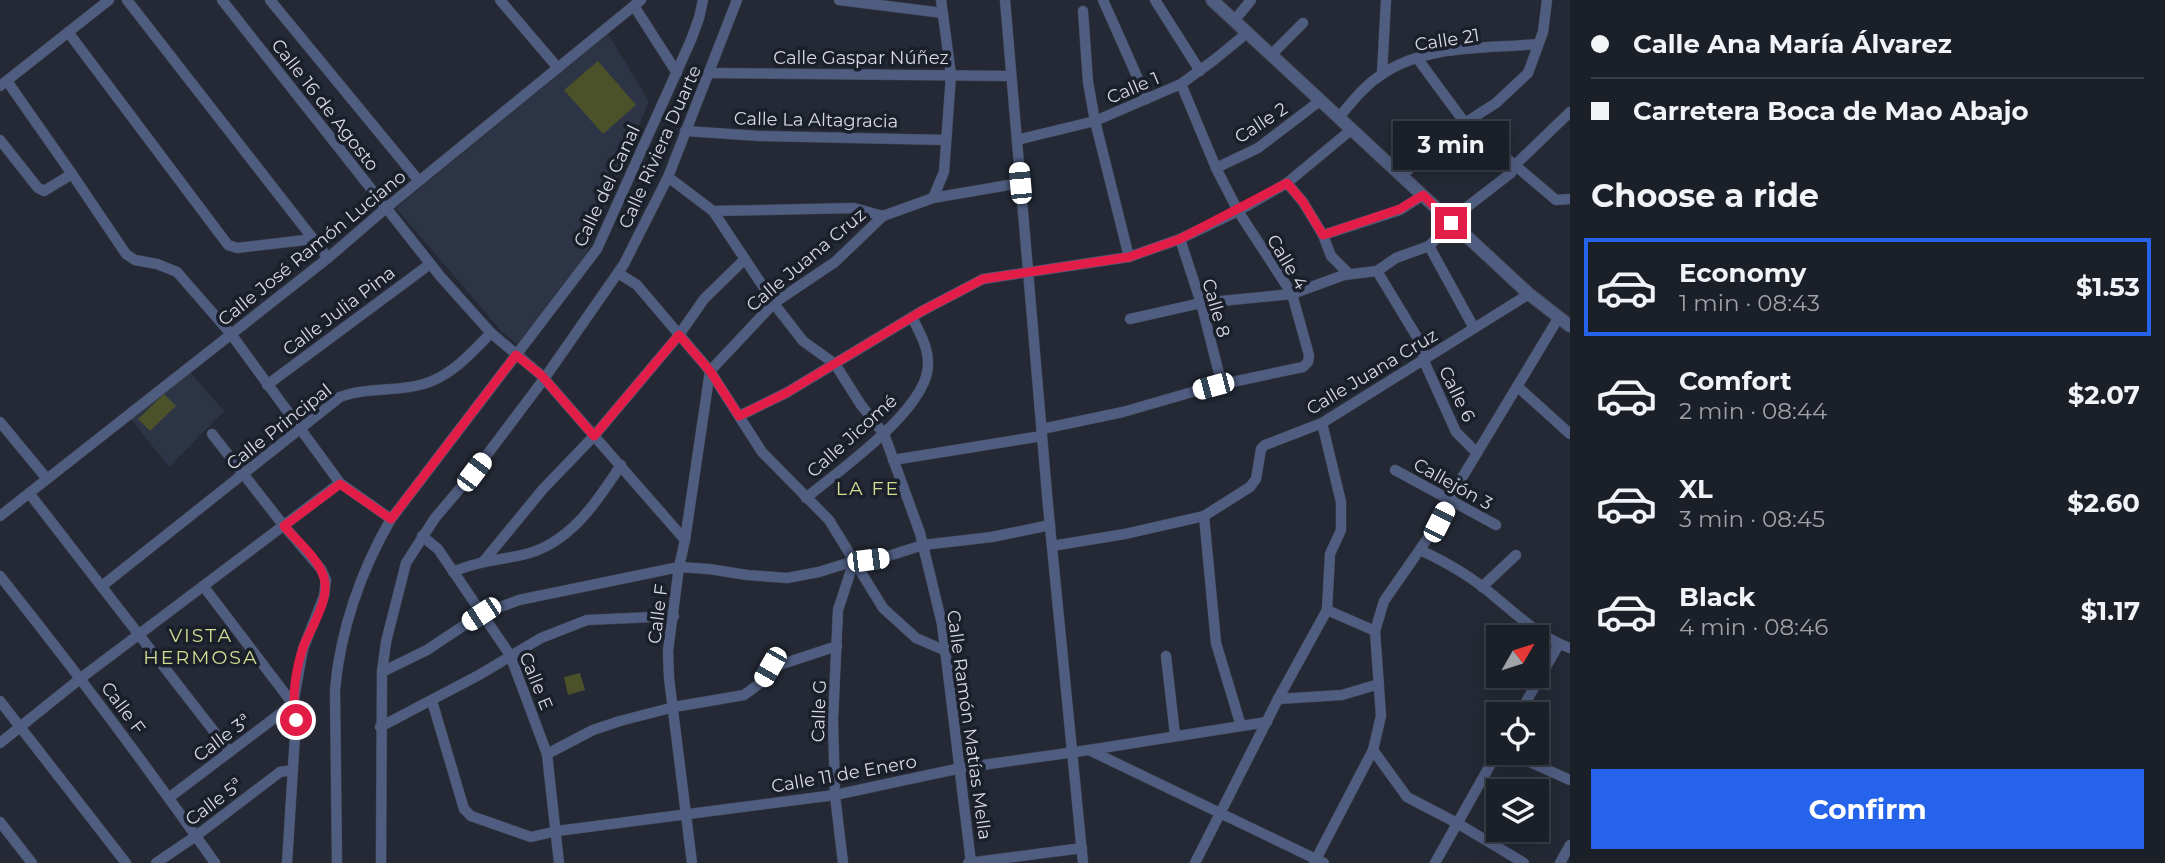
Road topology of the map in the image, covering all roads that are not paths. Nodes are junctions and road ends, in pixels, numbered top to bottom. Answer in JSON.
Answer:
{"nodes":[{"id":1,"x":109,"y":0,"type":"edge"},
{"id":2,"x":127,"y":0,"type":"edge"},
{"id":3,"x":222,"y":0,"type":"edge"},
{"id":4,"x":270,"y":0,"type":"edge"},
{"id":5,"x":500,"y":0,"type":"edge"},
{"id":6,"x":703,"y":0,"type":"edge"},
{"id":7,"x":737,"y":0,"type":"edge"},
{"id":8,"x":839,"y":0,"type":"edge"},
{"id":9,"x":941,"y":0,"type":"edge"},
{"id":10,"x":1005,"y":0,"type":"edge"},
{"id":11,"x":1103,"y":0,"type":"edge"},
{"id":12,"x":1156,"y":0,"type":"edge"},
{"id":13,"x":1212,"y":0,"type":"edge"},
{"id":14,"x":1251,"y":0,"type":"edge"},
{"id":15,"x":1386,"y":0,"type":"edge"},
{"id":16,"x":1547,"y":0,"type":"edge"},
{"id":17,"x":637,"y":3,"type":"edge"},
{"id":18,"x":1083,"y":11,"type":"dead end"},
{"id":19,"x":943,"y":13,"type":"junction"},
{"id":20,"x":1234,"y":21,"type":"junction"},
{"id":21,"x":1303,"y":23,"type":"dead end"},
{"id":22,"x":68,"y":32,"type":"junction"},
{"id":23,"x":1247,"y":33,"type":"junction"},
{"id":24,"x":1538,"y":44,"type":"junction"},
{"id":25,"x":1271,"y":55,"type":"junction"},
{"id":26,"x":1417,"y":58,"type":"junction"},
{"id":27,"x":558,"y":68,"type":"junction"},
{"id":28,"x":1200,"y":71,"type":"junction"},
{"id":29,"x":677,"y":73,"type":"junction"},
{"id":30,"x":710,"y":73,"type":"junction"},
{"id":31,"x":1382,"y":74,"type":"junction"},
{"id":32,"x":951,"y":75,"type":"junction"},
{"id":33,"x":1011,"y":76,"type":"junction"},
{"id":34,"x":3,"y":84,"type":"edge"},
{"id":35,"x":1181,"y":84,"type":"junction"},
{"id":36,"x":1147,"y":99,"type":"junction"},
{"id":37,"x":1321,"y":100,"type":"junction"},
{"id":38,"x":1570,"y":113,"type":"edge"},
{"id":39,"x":1339,"y":117,"type":"junction"},
{"id":40,"x":1095,"y":121,"type":"junction"},
{"id":41,"x":1465,"y":124,"type":"junction"},
{"id":42,"x":1352,"y":129,"type":"junction"},
{"id":43,"x":685,"y":131,"type":"junction"},
{"id":44,"x":0,"y":140,"type":"edge"},
{"id":45,"x":946,"y":140,"type":"junction"},
{"id":46,"x":1017,"y":140,"type":"junction"},
{"id":47,"x":1515,"y":165,"type":"junction"},
{"id":48,"x":1216,"y":168,"type":"junction"},
{"id":49,"x":72,"y":174,"type":"junction"},
{"id":50,"x":1402,"y":175,"type":"junction"},
{"id":51,"x":668,"y":177,"type":"junction"},
{"id":52,"x":419,"y":181,"type":"junction"},
{"id":53,"x":1020,"y":183,"type":"junction"},
{"id":54,"x":1287,"y":183,"type":"junction"},
{"id":55,"x":1423,"y":195,"type":"junction"},
{"id":56,"x":933,"y":198,"type":"junction"},
{"id":57,"x":1570,"y":199,"type":"edge"},
{"id":58,"x":386,"y":208,"type":"junction"},
{"id":59,"x":713,"y":211,"type":"junction"},
{"id":60,"x":1238,"y":211,"type":"junction"},
{"id":61,"x":884,"y":216,"type":"junction"},
{"id":62,"x":1451,"y":223,"type":"junction"},
{"id":63,"x":1323,"y":235,"type":"junction"},
{"id":64,"x":314,"y":239,"type":"junction"},
{"id":65,"x":1180,"y":239,"type":"junction"},
{"id":66,"x":1429,"y":246,"type":"junction"},
{"id":67,"x":1129,"y":257,"type":"junction"},
{"id":68,"x":328,"y":258,"type":"junction"},
{"id":69,"x":745,"y":259,"type":"junction"},
{"id":70,"x":430,"y":264,"type":"junction"},
{"id":71,"x":1377,"y":271,"type":"junction"},
{"id":72,"x":1028,"y":272,"type":"junction"},
{"id":73,"x":618,"y":273,"type":"junction"},
{"id":74,"x":1349,"y":274,"type":"junction"},
{"id":75,"x":1529,"y":294,"type":"junction"},
{"id":76,"x":1292,"y":295,"type":"junction"},
{"id":77,"x":774,"y":303,"type":"junction"},
{"id":78,"x":1201,"y":303,"type":"junction"},
{"id":79,"x":912,"y":317,"type":"junction"},
{"id":80,"x":1559,"y":317,"type":"junction"},
{"id":81,"x":1130,"y":319,"type":"dead end"},
{"id":82,"x":1570,"y":326,"type":"edge"},
{"id":83,"x":1474,"y":328,"type":"junction"},
{"id":84,"x":491,"y":333,"type":"junction"},
{"id":85,"x":231,"y":334,"type":"junction"},
{"id":86,"x":679,"y":335,"type":"junction"},
{"id":87,"x":518,"y":356,"type":"junction"},
{"id":88,"x":1423,"y":359,"type":"junction"},
{"id":89,"x":835,"y":365,"type":"junction"},
{"id":90,"x":710,"y":371,"type":"junction"},
{"id":91,"x":543,"y":377,"type":"junction"},
{"id":92,"x":267,"y":384,"type":"junction"},
{"id":93,"x":1222,"y":384,"type":"junction"},
{"id":94,"x":1518,"y":387,"type":"junction"},
{"id":95,"x":739,"y":416,"type":"junction"},
{"id":96,"x":0,"y":422,"type":"edge"},
{"id":97,"x":1322,"y":423,"type":"junction"},
{"id":98,"x":300,"y":427,"type":"junction"},
{"id":99,"x":1042,"y":432,"type":"junction"},
{"id":100,"x":212,"y":434,"type":"dead end"},
{"id":101,"x":884,"y":434,"type":"junction"},
{"id":102,"x":1570,"y":434,"type":"edge"},
{"id":103,"x":594,"y":436,"type":"junction"},
{"id":104,"x":1477,"y":453,"type":"junction"},
{"id":105,"x":893,"y":460,"type":"junction"},
{"id":106,"x":621,"y":465,"type":"junction"},
{"id":107,"x":1395,"y":470,"type":"dead end"},
{"id":108,"x":245,"y":474,"type":"junction"},
{"id":109,"x":47,"y":479,"type":"junction"},
{"id":110,"x":340,"y":484,"type":"junction"},
{"id":111,"x":29,"y":493,"type":"junction"},
{"id":112,"x":806,"y":498,"type":"junction"},
{"id":113,"x":1450,"y":502,"type":"junction"},
{"id":114,"x":0,"y":516,"type":"edge"},
{"id":115,"x":1204,"y":516,"type":"junction"},
{"id":116,"x":391,"y":519,"type":"junction"},
{"id":117,"x":1050,"y":525,"type":"junction"},
{"id":118,"x":1496,"y":525,"type":"dead end"},
{"id":119,"x":284,"y":526,"type":"junction"},
{"id":120,"x":422,"y":536,"type":"junction"},
{"id":121,"x":685,"y":540,"type":"junction"},
{"id":122,"x":923,"y":545,"type":"junction"},
{"id":123,"x":1052,"y":546,"type":"junction"},
{"id":124,"x":1420,"y":550,"type":"junction"},
{"id":125,"x":1516,"y":555,"type":"dead end"},
{"id":126,"x":853,"y":561,"type":"junction"},
{"id":127,"x":483,"y":562,"type":"junction"},
{"id":128,"x":679,"y":567,"type":"junction"},
{"id":129,"x":453,"y":572,"type":"junction"},
{"id":130,"x":0,"y":576,"type":"edge"},
{"id":131,"x":102,"y":586,"type":"junction"},
{"id":132,"x":204,"y":587,"type":"junction"},
{"id":133,"x":1482,"y":587,"type":"junction"},
{"id":134,"x":1327,"y":611,"type":"junction"},
{"id":135,"x":481,"y":614,"type":"junction"},
{"id":136,"x":674,"y":616,"type":"junction"},
{"id":137,"x":1375,"y":631,"type":"junction"},
{"id":138,"x":139,"y":634,"type":"junction"},
{"id":139,"x":1559,"y":644,"type":"junction"},
{"id":140,"x":836,"y":646,"type":"junction"},
{"id":141,"x":1570,"y":648,"type":"edge"},
{"id":142,"x":946,"y":651,"type":"junction"},
{"id":143,"x":510,"y":655,"type":"junction"},
{"id":144,"x":1166,"y":656,"type":"dead end"},
{"id":145,"x":382,"y":672,"type":"junction"},
{"id":146,"x":82,"y":678,"type":"junction"},
{"id":147,"x":1378,"y":684,"type":"junction"},
{"id":148,"x":1278,"y":699,"type":"junction"},
{"id":149,"x":0,"y":701,"type":"edge"},
{"id":150,"x":432,"y":701,"type":"junction"},
{"id":151,"x":1526,"y":702,"type":"edge"},
{"id":152,"x":293,"y":704,"type":"junction"},
{"id":153,"x":674,"y":707,"type":"junction"},
{"id":154,"x":1267,"y":722,"type":"junction"},
{"id":155,"x":1241,"y":726,"type":"junction"},
{"id":156,"x":20,"y":727,"type":"junction"},
{"id":157,"x":380,"y":727,"type":"junction"},
{"id":158,"x":1175,"y":735,"type":"junction"},
{"id":159,"x":0,"y":743,"type":"edge"},
{"id":160,"x":1089,"y":750,"type":"junction"},
{"id":161,"x":1373,"y":750,"type":"junction"},
{"id":162,"x":230,"y":752,"type":"junction"},
{"id":163,"x":1073,"y":753,"type":"junction"},
{"id":164,"x":547,"y":754,"type":"junction"},
{"id":165,"x":1490,"y":765,"type":"edge"},
{"id":166,"x":1536,"y":765,"type":"edge"},
{"id":167,"x":961,"y":768,"type":"junction"},
{"id":168,"x":293,"y":770,"type":"junction"},
{"id":169,"x":1570,"y":780,"type":"edge"},
{"id":170,"x":835,"y":795,"type":"junction"},
{"id":171,"x":170,"y":797,"type":"junction"},
{"id":172,"x":1221,"y":813,"type":"junction"},
{"id":173,"x":686,"y":815,"type":"junction"},
{"id":174,"x":0,"y":822,"type":"edge"},
{"id":175,"x":1457,"y":822,"type":"junction"},
{"id":176,"x":557,"y":831,"type":"junction"},
{"id":177,"x":4,"y":834,"type":"edge"},
{"id":178,"x":197,"y":836,"type":"junction"},
{"id":179,"x":1570,"y":845,"type":"edge"},
{"id":180,"x":1082,"y":848,"type":"junction"},
{"id":181,"x":1318,"y":862,"type":"edge"},
{"id":182,"x":32,"y":863,"type":"edge"},
{"id":183,"x":126,"y":863,"type":"edge"},
{"id":184,"x":156,"y":863,"type":"edge"},
{"id":185,"x":215,"y":863,"type":"edge"},
{"id":186,"x":287,"y":863,"type":"edge"},
{"id":187,"x":337,"y":863,"type":"edge"},
{"id":188,"x":382,"y":863,"type":"edge"},
{"id":189,"x":559,"y":863,"type":"edge"},
{"id":190,"x":692,"y":863,"type":"edge"},
{"id":191,"x":843,"y":863,"type":"edge"},
{"id":192,"x":965,"y":863,"type":"edge"},
{"id":193,"x":971,"y":863,"type":"edge"},
{"id":194,"x":1083,"y":863,"type":"edge"},
{"id":195,"x":1195,"y":863,"type":"edge"},
{"id":196,"x":1435,"y":863,"type":"edge"},
{"id":197,"x":1524,"y":863,"type":"edge"},
{"id":198,"x":1560,"y":863,"type":"edge"}],
"edges":[{"from":1,"to":22,"type":"street"},
{"from":2,"to":64,"type":"street"},
{"from":3,"to":58,"type":"street","name":"Calle 16 de Agosto"},
{"from":4,"to":52,"type":"street"},
{"from":5,"to":27,"type":"street"},
{"from":6,"to":29,"type":"street","name":"Calle del Canal"},
{"from":7,"to":30,"type":"street","name":"Calle Riviera Duarte"},
{"from":8,"to":19,"type":"street"},
{"from":9,"to":19,"type":"street"},
{"from":10,"to":33,"type":"street"},
{"from":11,"to":36,"type":"street"},
{"from":12,"to":28,"type":"street"},
{"from":13,"to":20,"type":"street"},
{"from":14,"to":20,"type":"street"},
{"from":15,"to":31,"type":"street"},
{"from":16,"to":24,"type":"street"},
{"from":17,"to":27,"type":"street","name":"Calle José Ramón Luciano"},
{"from":17,"to":29,"type":"street"},
{"from":18,"to":40,"type":"street"},
{"from":19,"to":32,"type":"street"},
{"from":20,"to":23,"type":"street"},
{"from":21,"to":25,"type":"street"},
{"from":22,"to":34,"type":"street"},
{"from":22,"to":64,"type":"street"},
{"from":23,"to":25,"type":"street"},
{"from":23,"to":28,"type":"street","name":"Calle 1"},
{"from":24,"to":26,"type":"street","name":"Calle 21"},
{"from":24,"to":41,"type":"street"},
{"from":25,"to":37,"type":"street"},
{"from":26,"to":31,"type":"street","name":"Calle 21"},
{"from":26,"to":41,"type":"street"},
{"from":27,"to":52,"type":"street","name":"Calle José Ramón Luciano"},
{"from":28,"to":35,"type":"street","name":"Calle 1"},
{"from":29,"to":87,"type":"street","name":"Calle del Canal"},
{"from":30,"to":32,"type":"street","name":"Calle Gaspar Núñez"},
{"from":30,"to":43,"type":"street","name":"Calle Riviera Duarte"},
{"from":31,"to":39,"type":"street","name":"Calle 21"},
{"from":32,"to":33,"type":"street","name":"Calle Gaspar Núñez"},
{"from":32,"to":45,"type":"street"},
{"from":33,"to":46,"type":"street"},
{"from":34,"to":49,"type":"street"},
{"from":35,"to":36,"type":"street","name":"Calle 1"},
{"from":35,"to":48,"type":"street","name":"Calle 4"},
{"from":36,"to":40,"type":"street","name":"Calle 1"},
{"from":37,"to":39,"type":"street"},
{"from":37,"to":48,"type":"street","name":"Calle 2"},
{"from":38,"to":47,"type":"street"},
{"from":39,"to":42,"type":"street"},
{"from":40,"to":46,"type":"street","name":"Calle 1"},
{"from":40,"to":67,"type":"street"},
{"from":41,"to":47,"type":"street"},
{"from":41,"to":50,"type":"street"},
{"from":42,"to":50,"type":"street"},
{"from":42,"to":54,"type":"street"},
{"from":43,"to":45,"type":"street","name":"Calle La Altagracia"},
{"from":43,"to":51,"type":"street","name":"Calle Riviera Duarte"},
{"from":44,"to":49,"type":"street"},
{"from":45,"to":56,"type":"street"},
{"from":46,"to":53,"type":"street"},
{"from":47,"to":57,"type":"street"},
{"from":47,"to":62,"type":"street"},
{"from":48,"to":60,"type":"street","name":"Calle 4"},
{"from":49,"to":85,"type":"street"},
{"from":50,"to":55,"type":"street"},
{"from":51,"to":59,"type":"street","name":"Calle Ramón Matías Mella"},
{"from":51,"to":73,"type":"street","name":"Calle Riviera Duarte"},
{"from":52,"to":58,"type":"street","name":"Calle José Ramón Luciano"},
{"from":53,"to":56,"type":"street","name":"Calle Juana Cruz"},
{"from":53,"to":72,"type":"street"},
{"from":54,"to":60,"type":"street"},
{"from":54,"to":63,"type":"street"},
{"from":55,"to":62,"type":"street"},
{"from":55,"to":63,"type":"street"},
{"from":56,"to":61,"type":"street","name":"Calle Juana Cruz"},
{"from":58,"to":68,"type":"street","name":"Calle José Ramón Luciano"},
{"from":58,"to":70,"type":"street","name":"Calle 16 de Agosto"},
{"from":59,"to":61,"type":"street"},
{"from":59,"to":69,"type":"street","name":"Calle Ramón Matías Mella"},
{"from":60,"to":65,"type":"street"},
{"from":60,"to":76,"type":"street","name":"Calle 4"},
{"from":61,"to":77,"type":"street","name":"Calle Juana Cruz"},
{"from":62,"to":66,"type":"street"},
{"from":62,"to":75,"type":"street"},
{"from":63,"to":74,"type":"street"},
{"from":64,"to":68,"type":"street"},
{"from":65,"to":67,"type":"street"},
{"from":65,"to":78,"type":"street","name":"Calle 8"},
{"from":66,"to":71,"type":"street"},
{"from":66,"to":83,"type":"street"},
{"from":67,"to":72,"type":"street"},
{"from":68,"to":85,"type":"street","name":"Calle José Ramón Luciano"},
{"from":69,"to":77,"type":"street","name":"Calle Ramón Matías Mella"},
{"from":69,"to":86,"type":"street"},
{"from":70,"to":84,"type":"street","name":"Calle 16 de Agosto"},
{"from":70,"to":92,"type":"street","name":"Calle Julia Pina"},
{"from":71,"to":74,"type":"street"},
{"from":71,"to":88,"type":"street","name":"Calle 6"},
{"from":72,"to":79,"type":"street"},
{"from":72,"to":99,"type":"street"},
{"from":73,"to":86,"type":"street"},
{"from":73,"to":91,"type":"street","name":"Calle Riviera Duarte"},
{"from":74,"to":76,"type":"street"},
{"from":75,"to":80,"type":"street"},
{"from":75,"to":83,"type":"street","name":"Calle Juana Cruz"},
{"from":76,"to":78,"type":"street"},
{"from":76,"to":93,"type":"street","name":"Calle 4"},
{"from":77,"to":89,"type":"street","name":"Calle Ramón Matías Mella"},
{"from":77,"to":90,"type":"street","name":"Calle Juana Cruz"},
{"from":78,"to":81,"type":"street"},
{"from":78,"to":93,"type":"street","name":"Calle 8"},
{"from":79,"to":89,"type":"street"},
{"from":79,"to":101,"type":"street","name":"Calle Jicomé"},
{"from":80,"to":82,"type":"street"},
{"from":80,"to":94,"type":"street"},
{"from":83,"to":88,"type":"street","name":"Calle Juana Cruz"},
{"from":84,"to":87,"type":"street","name":"Calle 16 de Agosto"},
{"from":84,"to":98,"type":"street","name":"Calle Principal"},
{"from":85,"to":92,"type":"street"},
{"from":85,"to":109,"type":"street","name":"Calle José Ramón Luciano"},
{"from":86,"to":90,"type":"street"},
{"from":86,"to":103,"type":"street"},
{"from":87,"to":91,"type":"street","name":"Calle 16 de Agosto"},
{"from":87,"to":116,"type":"street","name":"Calle del Canal"},
{"from":88,"to":97,"type":"street","name":"Calle Juana Cruz"},
{"from":88,"to":104,"type":"street","name":"Calle 6"},
{"from":89,"to":95,"type":"street"},
{"from":89,"to":101,"type":"street","name":"Calle Ramón Matías Mella"},
{"from":90,"to":95,"type":"street"},
{"from":90,"to":121,"type":"street","name":"Calle F"},
{"from":91,"to":103,"type":"street","name":"Calle 16 de Agosto"},
{"from":91,"to":120,"type":"street","name":"Calle Riviera Duarte"},
{"from":92,"to":98,"type":"street"},
{"from":93,"to":99,"type":"street","name":"Calle 4"},
{"from":94,"to":102,"type":"street"},
{"from":94,"to":104,"type":"street"},
{"from":95,"to":112,"type":"street"},
{"from":96,"to":109,"type":"street"},
{"from":97,"to":115,"type":"street","name":"Calle Juana Cruz"},
{"from":97,"to":134,"type":"street"},
{"from":98,"to":108,"type":"street","name":"Calle Principal"},
{"from":98,"to":110,"type":"street"},
{"from":99,"to":105,"type":"street","name":"Calle 4"},
{"from":99,"to":117,"type":"street"},
{"from":100,"to":108,"type":"street"},
{"from":101,"to":105,"type":"street","name":"Calle Ramón Matías Mella"},
{"from":101,"to":112,"type":"street","name":"Calle Jicomé"},
{"from":103,"to":106,"type":"street","name":"Calle 16 de Agosto"},
{"from":103,"to":127,"type":"street"},
{"from":104,"to":113,"type":"street"},
{"from":105,"to":122,"type":"street","name":"Calle Ramón Matías Mella"},
{"from":106,"to":121,"type":"street","name":"Calle 16 de Agosto"},
{"from":106,"to":127,"type":"street"},
{"from":107,"to":113,"type":"street","name":"Callejón 3"},
{"from":108,"to":119,"type":"street"},
{"from":108,"to":131,"type":"street","name":"Calle Principal"},
{"from":109,"to":111,"type":"street","name":"Calle José Ramón Luciano"},
{"from":110,"to":116,"type":"street"},
{"from":110,"to":119,"type":"street"},
{"from":111,"to":114,"type":"street","name":"Calle José Ramón Luciano"},
{"from":111,"to":131,"type":"street"},
{"from":112,"to":126,"type":"street"},
{"from":113,"to":118,"type":"street","name":"Callejón 3"},
{"from":113,"to":124,"type":"street"},
{"from":115,"to":123,"type":"street","name":"Calle Juana Cruz"},
{"from":115,"to":155,"type":"street"},
{"from":116,"to":187,"type":"street","name":"Calle del Canal"},
{"from":117,"to":122,"type":"street"},
{"from":117,"to":123,"type":"street"},
{"from":119,"to":132,"type":"street"},
{"from":119,"to":152,"type":"street"},
{"from":120,"to":129,"type":"street","name":"Calle E"},
{"from":120,"to":145,"type":"street","name":"Calle Riviera Duarte"},
{"from":121,"to":128,"type":"street","name":"Calle F"},
{"from":122,"to":126,"type":"street"},
{"from":122,"to":142,"type":"street","name":"Calle Ramón Matías Mella"},
{"from":123,"to":163,"type":"street"},
{"from":124,"to":133,"type":"street"},
{"from":124,"to":137,"type":"street"},
{"from":125,"to":133,"type":"street"},
{"from":126,"to":128,"type":"street"},
{"from":126,"to":140,"type":"street","name":"Calle G"},
{"from":126,"to":142,"type":"street"},
{"from":127,"to":129,"type":"street"},
{"from":128,"to":135,"type":"street"},
{"from":128,"to":136,"type":"street","name":"Calle F"},
{"from":129,"to":135,"type":"street","name":"Calle E"},
{"from":130,"to":146,"type":"street","name":"Calle F"},
{"from":131,"to":138,"type":"street"},
{"from":132,"to":138,"type":"street"},
{"from":132,"to":152,"type":"street"},
{"from":133,"to":139,"type":"street"},
{"from":134,"to":137,"type":"street"},
{"from":134,"to":148,"type":"street"},
{"from":135,"to":143,"type":"street","name":"Calle E"},
{"from":135,"to":145,"type":"street"},
{"from":136,"to":143,"type":"street"},
{"from":136,"to":153,"type":"street","name":"Calle F"},
{"from":137,"to":147,"type":"street"},
{"from":138,"to":146,"type":"street"},
{"from":138,"to":162,"type":"street"},
{"from":139,"to":141,"type":"street"},
{"from":139,"to":151,"type":"street"},
{"from":140,"to":153,"type":"street"},
{"from":140,"to":170,"type":"street","name":"Calle G"},
{"from":142,"to":167,"type":"street","name":"Calle Ramón Matías Mella"},
{"from":143,"to":150,"type":"street"},
{"from":143,"to":164,"type":"street","name":"Calle E"},
{"from":144,"to":158,"type":"street"},
{"from":145,"to":157,"type":"street","name":"Calle Riviera Duarte"},
{"from":146,"to":156,"type":"street"},
{"from":146,"to":171,"type":"street","name":"Calle F"},
{"from":147,"to":148,"type":"street"},
{"from":147,"to":161,"type":"street"},
{"from":148,"to":154,"type":"street"},
{"from":149,"to":156,"type":"street"},
{"from":150,"to":157,"type":"street"},
{"from":150,"to":176,"type":"street","name":"Calle 11 de Enero"},
{"from":152,"to":162,"type":"street","name":"Calle 3ª"},
{"from":152,"to":168,"type":"street"},
{"from":153,"to":164,"type":"street"},
{"from":153,"to":173,"type":"street","name":"Calle F"},
{"from":154,"to":155,"type":"street","name":"Calle 11 de Enero"},
{"from":154,"to":172,"type":"street"},
{"from":155,"to":158,"type":"street","name":"Calle 11 de Enero"},
{"from":156,"to":159,"type":"street"},
{"from":156,"to":183,"type":"street"},
{"from":157,"to":188,"type":"street","name":"Calle Riviera Duarte"},
{"from":158,"to":160,"type":"street","name":"Calle 11 de Enero"},
{"from":160,"to":163,"type":"street","name":"Calle 11 de Enero"},
{"from":160,"to":172,"type":"street"},
{"from":161,"to":175,"type":"street"},
{"from":161,"to":181,"type":"street"},
{"from":162,"to":171,"type":"street","name":"Calle 3ª"},
{"from":163,"to":167,"type":"street","name":"Calle 11 de Enero"},
{"from":163,"to":180,"type":"street"},
{"from":164,"to":176,"type":"street","name":"Calle E"},
{"from":165,"to":175,"type":"street"},
{"from":166,"to":169,"type":"street"},
{"from":167,"to":170,"type":"street","name":"Calle 11 de Enero"},
{"from":167,"to":193,"type":"street","name":"Calle Ramón Matías Mella"},
{"from":168,"to":178,"type":"street","name":"Calle 5ª"},
{"from":168,"to":186,"type":"street"},
{"from":170,"to":173,"type":"street","name":"Calle 11 de Enero"},
{"from":170,"to":191,"type":"street","name":"Calle G"},
{"from":171,"to":178,"type":"street","name":"Calle F"},
{"from":172,"to":181,"type":"street"},
{"from":172,"to":195,"type":"street"},
{"from":173,"to":176,"type":"street","name":"Calle 11 de Enero"},
{"from":173,"to":190,"type":"street","name":"Calle F"},
{"from":174,"to":177,"type":"street"},
{"from":175,"to":196,"type":"street"},
{"from":175,"to":197,"type":"street"},
{"from":176,"to":189,"type":"street","name":"Calle E"},
{"from":177,"to":182,"type":"street"},
{"from":178,"to":184,"type":"street","name":"Calle 5ª"},
{"from":178,"to":185,"type":"street","name":"Calle F"},
{"from":179,"to":198,"type":"street"},
{"from":180,"to":193,"type":"street"},
{"from":180,"to":194,"type":"street"},
{"from":192,"to":193,"type":"street"}]}
